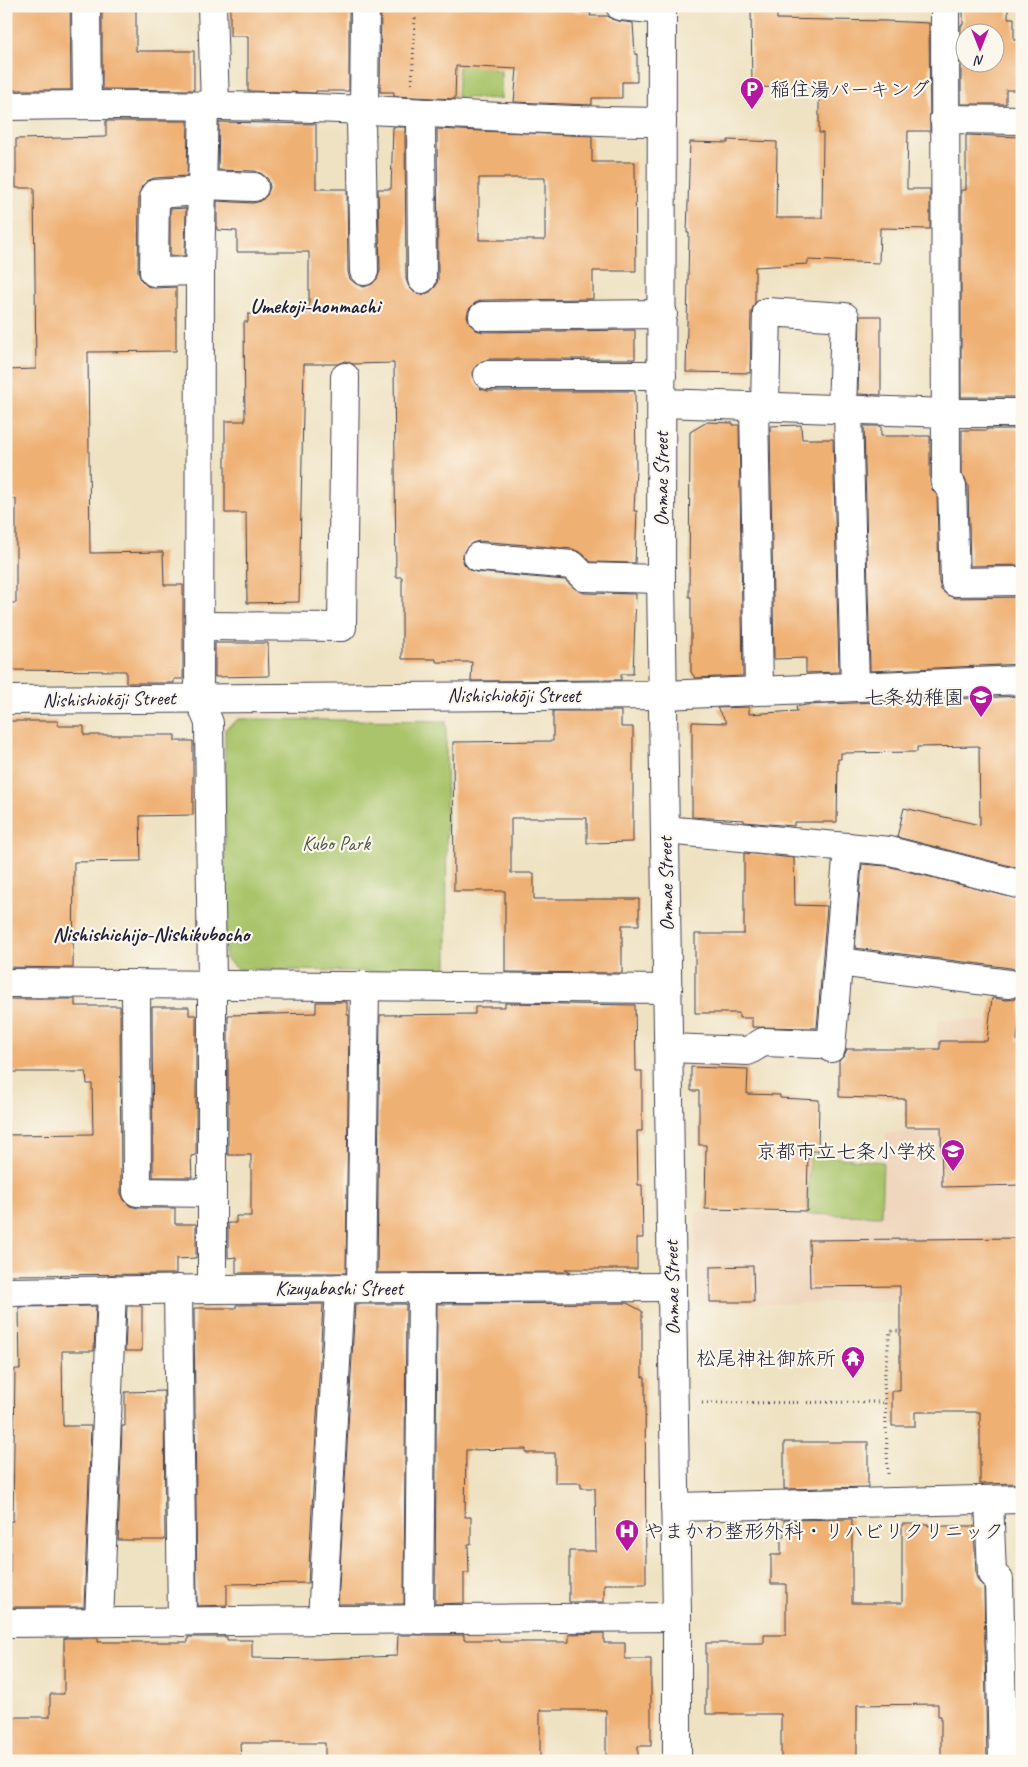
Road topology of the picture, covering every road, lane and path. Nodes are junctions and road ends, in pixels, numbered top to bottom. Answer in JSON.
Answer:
{"nodes":[{"id":1,"x":86,"y":6,"type":"edge"},
{"id":2,"x":212,"y":6,"type":"edge"},
{"id":3,"x":366,"y":6,"type":"edge"},
{"id":4,"x":620,"y":6,"type":"edge"},
{"id":5,"x":945,"y":6,"type":"edge"},
{"id":6,"x":662,"y":8,"type":"edge"},
{"id":7,"x":415,"y":17,"type":"dead end"},
{"id":8,"x":87,"y":105,"type":"junction"},
{"id":9,"x":6,"y":106,"type":"edge"},
{"id":10,"x":209,"y":106,"type":"junction"},
{"id":11,"x":364,"y":110,"type":"junction"},
{"id":12,"x":416,"y":112,"type":"junction"},
{"id":13,"x":944,"y":119,"type":"junction"},
{"id":14,"x":1022,"y":120,"type":"edge"},
{"id":15,"x":662,"y":122,"type":"junction"},
{"id":16,"x":254,"y":187,"type":"dead end"},
{"id":17,"x":202,"y":188,"type":"junction"},
{"id":18,"x":200,"y":272,"type":"junction"},
{"id":19,"x":364,"y":272,"type":"dead end"},
{"id":20,"x":422,"y":279,"type":"dead end"},
{"id":21,"x":663,"y":314,"type":"junction"},
{"id":22,"x":482,"y":316,"type":"dead end"},
{"id":23,"x":488,"y":375,"type":"dead end"},
{"id":24,"x":662,"y":375,"type":"junction"},
{"id":25,"x":345,"y":377,"type":"dead end"},
{"id":26,"x":662,"y":403,"type":"junction"},
{"id":27,"x":760,"y":406,"type":"junction"},
{"id":28,"x":845,"y":410,"type":"junction"},
{"id":29,"x":947,"y":413,"type":"junction"},
{"id":30,"x":1022,"y":413,"type":"edge"},
{"id":31,"x":478,"y":557,"type":"dead end"},
{"id":32,"x":661,"y":579,"type":"junction"},
{"id":33,"x":1022,"y":581,"type":"edge"},
{"id":34,"x":200,"y":626,"type":"junction"},
{"id":35,"x":1022,"y":680,"type":"edge"},
{"id":36,"x":855,"y":686,"type":"junction"},
{"id":37,"x":759,"y":690,"type":"junction"},
{"id":38,"x":663,"y":694,"type":"junction"},
{"id":39,"x":199,"y":698,"type":"junction"},
{"id":40,"x":6,"y":700,"type":"edge"},
{"id":41,"x":666,"y":830,"type":"junction"},
{"id":42,"x":848,"y":847,"type":"junction"},
{"id":43,"x":1022,"y":884,"type":"edge"},
{"id":44,"x":838,"y":962,"type":"junction"},
{"id":45,"x":6,"y":983,"type":"edge"},
{"id":46,"x":136,"y":984,"type":"junction"},
{"id":47,"x":1010,"y":984,"type":"dead end"},
{"id":48,"x":212,"y":985,"type":"junction"},
{"id":49,"x":366,"y":986,"type":"junction"},
{"id":50,"x":668,"y":989,"type":"junction"},
{"id":51,"x":669,"y":1048,"type":"junction"},
{"id":52,"x":212,"y":1193,"type":"junction"},
{"id":53,"x":672,"y":1287,"type":"junction"},
{"id":54,"x":351,"y":1288,"type":"junction"},
{"id":55,"x":422,"y":1288,"type":"junction"},
{"id":56,"x":178,"y":1289,"type":"junction"},
{"id":57,"x":212,"y":1289,"type":"junction"},
{"id":58,"x":112,"y":1290,"type":"junction"},
{"id":59,"x":6,"y":1292,"type":"edge"},
{"id":60,"x":902,"y":1331,"type":"dead end"},
{"id":61,"x":885,"y":1402,"type":"junction"},
{"id":62,"x":674,"y":1403,"type":"junction"},
{"id":63,"x":1022,"y":1499,"type":"edge"},
{"id":64,"x":989,"y":1500,"type":"junction"},
{"id":65,"x":889,"y":1502,"type":"junction"},
{"id":66,"x":675,"y":1507,"type":"junction"},
{"id":67,"x":1010,"y":1580,"type":"edge"},
{"id":68,"x":677,"y":1617,"type":"junction"},
{"id":69,"x":322,"y":1620,"type":"junction"},
{"id":70,"x":419,"y":1620,"type":"junction"},
{"id":71,"x":99,"y":1622,"type":"junction"},
{"id":72,"x":182,"y":1622,"type":"junction"},
{"id":73,"x":6,"y":1623,"type":"edge"},
{"id":74,"x":677,"y":1761,"type":"edge"},
{"id":75,"x":1003,"y":1761,"type":"edge"}],
"edges":[{"from":1,"to":8,"type":"street"},
{"from":2,"to":10,"type":"street"},
{"from":3,"to":11,"type":"street"},
{"from":4,"to":6,"type":"street"},
{"from":5,"to":13,"type":"street"},
{"from":6,"to":15,"type":"street","name":"Onmae Street"},
{"from":7,"to":12,"type":"path"},
{"from":8,"to":9,"type":"street"},
{"from":8,"to":10,"type":"street"},
{"from":10,"to":11,"type":"street"},
{"from":10,"to":17,"type":"street"},
{"from":11,"to":12,"type":"street"},
{"from":11,"to":19,"type":"street"},
{"from":12,"to":15,"type":"street"},
{"from":12,"to":20,"type":"street"},
{"from":13,"to":14,"type":"street"},
{"from":13,"to":29,"type":"street"},
{"from":15,"to":21,"type":"street","name":"Onmae Street"},
{"from":16,"to":17,"type":"street"},
{"from":17,"to":18,"type":"street"},
{"from":17,"to":18,"type":"street"},
{"from":18,"to":34,"type":"street"},
{"from":21,"to":22,"type":"street"},
{"from":21,"to":24,"type":"street","name":"Onmae Street"},
{"from":23,"to":24,"type":"street"},
{"from":24,"to":26,"type":"street","name":"Onmae Street"},
{"from":25,"to":34,"type":"street"},
{"from":26,"to":27,"type":"street"},
{"from":26,"to":32,"type":"street","name":"Onmae Street"},
{"from":27,"to":28,"type":"street"},
{"from":27,"to":28,"type":"street"},
{"from":27,"to":37,"type":"street"},
{"from":28,"to":29,"type":"street"},
{"from":28,"to":36,"type":"street"},
{"from":29,"to":30,"type":"street"},
{"from":29,"to":33,"type":"street"},
{"from":31,"to":32,"type":"street"},
{"from":32,"to":38,"type":"street","name":"Onmae Street"},
{"from":34,"to":39,"type":"street"},
{"from":35,"to":36,"type":"street","name":"Nishishiokōji Street"},
{"from":36,"to":37,"type":"street","name":"Nishishiokōji Street"},
{"from":37,"to":38,"type":"street","name":"Nishishiokōji Street"},
{"from":38,"to":39,"type":"street","name":"Nishishiokōji Street"},
{"from":38,"to":41,"type":"street","name":"Onmae Street"},
{"from":39,"to":40,"type":"street","name":"Nishishiokōji Street"},
{"from":39,"to":48,"type":"street"},
{"from":41,"to":42,"type":"street"},
{"from":41,"to":50,"type":"street","name":"Onmae Street"},
{"from":42,"to":43,"type":"street"},
{"from":42,"to":44,"type":"street"},
{"from":44,"to":47,"type":"street"},
{"from":44,"to":51,"type":"street"},
{"from":45,"to":46,"type":"street"},
{"from":46,"to":48,"type":"street"},
{"from":46,"to":52,"type":"street"},
{"from":48,"to":49,"type":"street"},
{"from":48,"to":52,"type":"street"},
{"from":49,"to":50,"type":"street"},
{"from":49,"to":54,"type":"street"},
{"from":50,"to":51,"type":"street","name":"Onmae Street"},
{"from":51,"to":53,"type":"street","name":"Onmae Street"},
{"from":52,"to":57,"type":"street"},
{"from":53,"to":55,"type":"street","name":"Kizuyabashi Street"},
{"from":53,"to":62,"type":"street","name":"Onmae Street"},
{"from":54,"to":55,"type":"street","name":"Kizuyabashi Street"},
{"from":54,"to":57,"type":"street","name":"Kizuyabashi Street"},
{"from":54,"to":69,"type":"street"},
{"from":55,"to":70,"type":"street"},
{"from":56,"to":57,"type":"street","name":"Kizuyabashi Street"},
{"from":56,"to":58,"type":"street","name":"Kizuyabashi Street"},
{"from":56,"to":72,"type":"street"},
{"from":58,"to":59,"type":"street","name":"Kizuyabashi Street"},
{"from":58,"to":71,"type":"street"},
{"from":60,"to":61,"type":"path"},
{"from":61,"to":62,"type":"path"},
{"from":61,"to":65,"type":"path"},
{"from":62,"to":66,"type":"street","name":"Onmae Street"},
{"from":63,"to":64,"type":"street"},
{"from":64,"to":65,"type":"street"},
{"from":64,"to":67,"type":"street"},
{"from":65,"to":66,"type":"street"},
{"from":66,"to":68,"type":"street","name":"Onmae Street"},
{"from":67,"to":75,"type":"street"},
{"from":68,"to":70,"type":"street"},
{"from":68,"to":74,"type":"street","name":"Onmae Street"},
{"from":69,"to":70,"type":"street"},
{"from":69,"to":72,"type":"street"},
{"from":71,"to":72,"type":"street"},
{"from":71,"to":73,"type":"street"}]}
